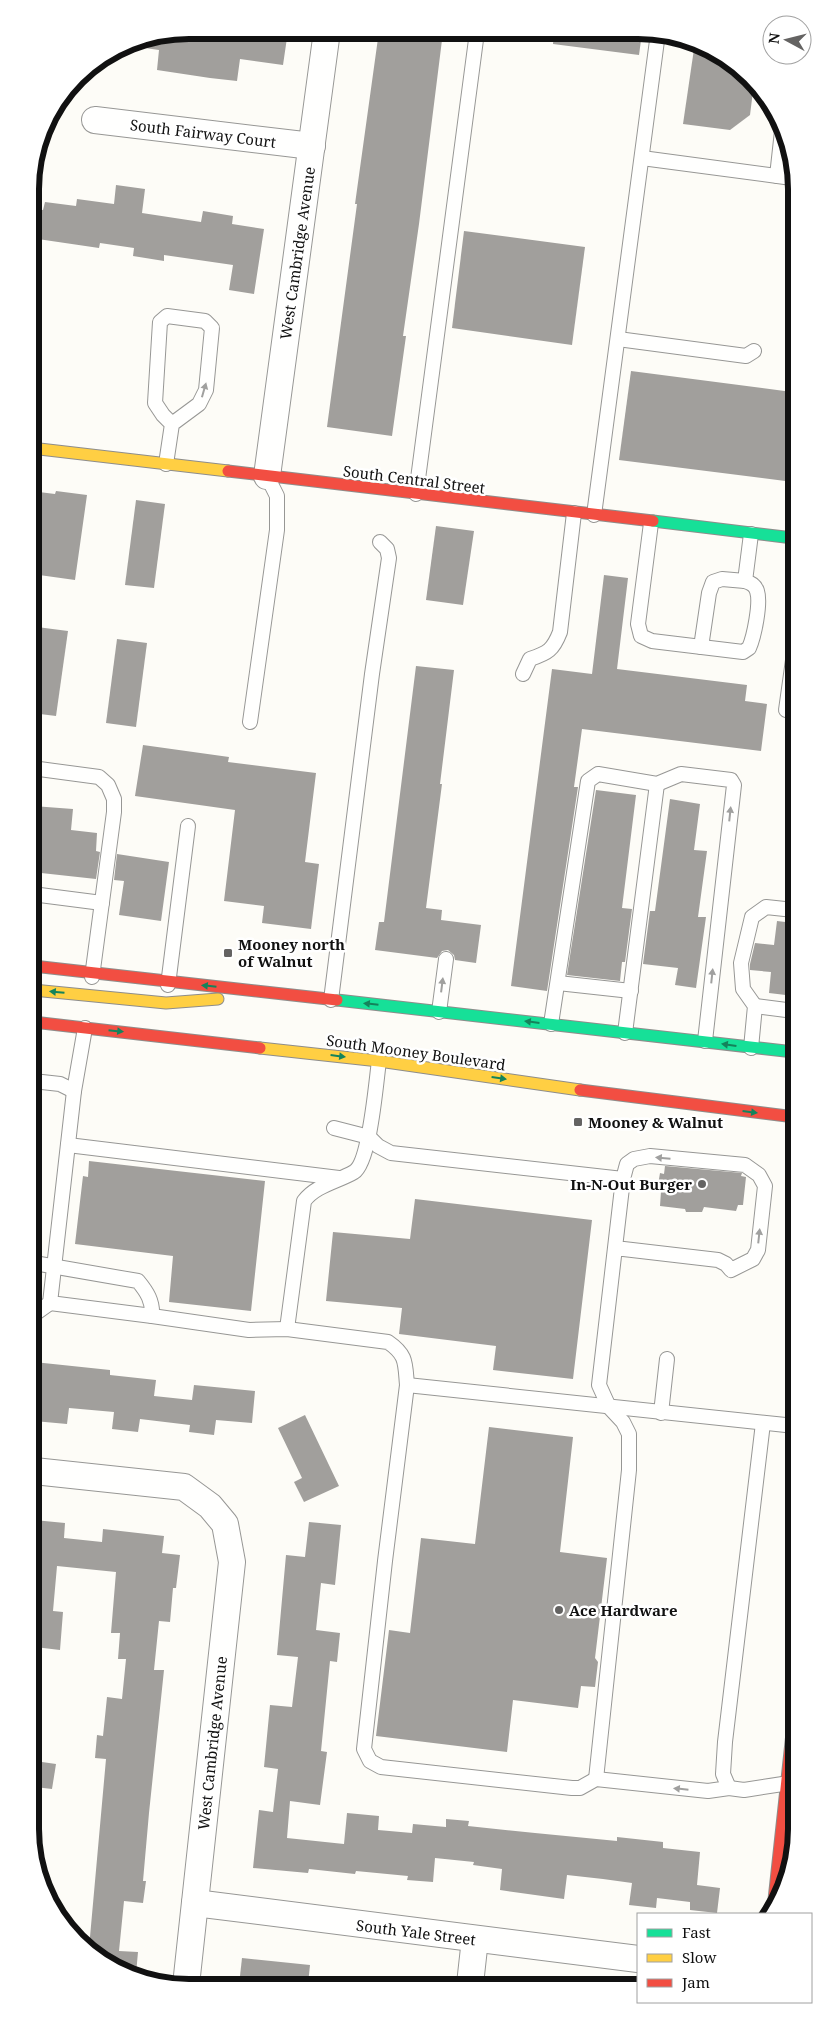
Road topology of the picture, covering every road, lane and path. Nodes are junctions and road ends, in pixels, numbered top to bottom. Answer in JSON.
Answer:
{"nodes":[{"id":1,"x":326,"y":39,"type":"edge"},
{"id":2,"x":476,"y":39,"type":"edge"},
{"id":3,"x":657,"y":40,"type":"edge"},
{"id":4,"x":95,"y":120,"type":"dead end"},
{"id":5,"x":781,"y":143,"type":"edge"},
{"id":6,"x":312,"y":146,"type":"junction"},
{"id":7,"x":642,"y":158,"type":"junction"},
{"id":8,"x":777,"y":176,"type":"junction"},
{"id":9,"x":787,"y":177,"type":"edge"},
{"id":10,"x":618,"y":339,"type":"junction"},
{"id":11,"x":754,"y":351,"type":"dead end"},
{"id":12,"x":172,"y":424,"type":"junction"},
{"id":13,"x":39,"y":449,"type":"edge"},
{"id":14,"x":166,"y":464,"type":"junction"},
{"id":15,"x":267,"y":476,"type":"junction"},
{"id":16,"x":416,"y":494,"type":"junction"},
{"id":17,"x":574,"y":513,"type":"junction"},
{"id":18,"x":594,"y":516,"type":"junction"},
{"id":19,"x":651,"y":523,"type":"junction"},
{"id":20,"x":752,"y":534,"type":"junction"},
{"id":21,"x":788,"y":538,"type":"edge"},
{"id":22,"x":380,"y":542,"type":"dead end"},
{"id":23,"x":745,"y":581,"type":"junction"},
{"id":24,"x":701,"y":647,"type":"junction"},
{"id":25,"x":523,"y":674,"type":"dead end"},
{"id":26,"x":788,"y":696,"type":"edge"},
{"id":27,"x":788,"y":710,"type":"edge"},
{"id":28,"x":250,"y":722,"type":"dead end"},
{"id":29,"x":39,"y":769,"type":"edge"},
{"id":30,"x":657,"y":784,"type":"junction"},
{"id":31,"x":188,"y":826,"type":"dead end"},
{"id":32,"x":39,"y":895,"type":"edge"},
{"id":33,"x":102,"y":903,"type":"junction"},
{"id":34,"x":788,"y":909,"type":"edge"},
{"id":35,"x":446,"y":959,"type":"dead end"},
{"id":36,"x":39,"y":967,"type":"edge"},
{"id":37,"x":92,"y":973,"type":"junction"},
{"id":38,"x":169,"y":982,"type":"junction"},
{"id":39,"x":558,"y":983,"type":"junction"},
{"id":40,"x":39,"y":991,"type":"edge"},
{"id":41,"x":631,"y":991,"type":"junction"},
{"id":42,"x":280,"y":994,"type":"junction"},
{"id":43,"x":91,"y":995,"type":"junction"},
{"id":44,"x":331,"y":1000,"type":"junction"},
{"id":45,"x":166,"y":1003,"type":"junction"},
{"id":46,"x":755,"y":1006,"type":"junction"},
{"id":47,"x":788,"y":1010,"type":"edge"},
{"id":48,"x":439,"y":1012,"type":"junction"},
{"id":49,"x":39,"y":1023,"type":"edge"},
{"id":50,"x":551,"y":1024,"type":"junction"},
{"id":51,"x":85,"y":1028,"type":"junction"},
{"id":52,"x":625,"y":1033,"type":"junction"},
{"id":53,"x":705,"y":1042,"type":"junction"},
{"id":54,"x":751,"y":1048,"type":"junction"},
{"id":55,"x":788,"y":1051,"type":"edge"},
{"id":56,"x":379,"y":1061,"type":"junction"},
{"id":57,"x":39,"y":1082,"type":"edge"},
{"id":58,"x":74,"y":1091,"type":"junction"},
{"id":59,"x":788,"y":1116,"type":"edge"},
{"id":60,"x":334,"y":1128,"type":"dead end"},
{"id":61,"x":369,"y":1137,"type":"junction"},
{"id":62,"x":68,"y":1146,"type":"junction"},
{"id":63,"x":339,"y":1178,"type":"junction"},
{"id":64,"x":622,"y":1179,"type":"junction"},
{"id":65,"x":615,"y":1248,"type":"junction"},
{"id":66,"x":39,"y":1264,"type":"edge"},
{"id":67,"x":54,"y":1265,"type":"junction"},
{"id":68,"x":50,"y":1303,"type":"junction"},
{"id":69,"x":39,"y":1311,"type":"edge"},
{"id":70,"x":152,"y":1316,"type":"junction"},
{"id":71,"x":287,"y":1330,"type":"junction"},
{"id":72,"x":667,"y":1359,"type":"dead end"},
{"id":73,"x":407,"y":1385,"type":"junction"},
{"id":74,"x":609,"y":1407,"type":"junction"},
{"id":75,"x":661,"y":1413,"type":"junction"},
{"id":76,"x":764,"y":1423,"type":"junction"},
{"id":77,"x":788,"y":1425,"type":"edge"},
{"id":78,"x":39,"y":1472,"type":"edge"},
{"id":79,"x":596,"y":1779,"type":"junction"},
{"id":80,"x":788,"y":1783,"type":"edge"},
{"id":81,"x":729,"y":1788,"type":"junction"},
{"id":82,"x":788,"y":1809,"type":"edge"},
{"id":83,"x":776,"y":1889,"type":"edge"},
{"id":84,"x":195,"y":1903,"type":"junction"},
{"id":85,"x":475,"y":1939,"type":"junction"},
{"id":86,"x":637,"y":1959,"type":"edge"},
{"id":87,"x":187,"y":1979,"type":"edge"},
{"id":88,"x":471,"y":1979,"type":"edge"}],
"edges":[{"from":1,"to":6,"type":"street","name":"West Cambridge Avenue"},
{"from":2,"to":16,"type":"lane"},
{"from":3,"to":7,"type":"lane"},
{"from":4,"to":6,"type":"street","name":"South Fairway Court"},
{"from":5,"to":8,"type":"lane"},
{"from":6,"to":15,"type":"street","name":"West Cambridge Avenue"},
{"from":7,"to":8,"type":"lane"},
{"from":7,"to":10,"type":"lane"},
{"from":8,"to":9,"type":"lane"},
{"from":10,"to":11,"type":"lane"},
{"from":10,"to":18,"type":"lane"},
{"from":12,"to":12,"type":"lane","one_way":true},
{"from":12,"to":14,"type":"lane"},
{"from":13,"to":14,"type":"main road","name":"South Central Street"},
{"from":14,"to":15,"type":"main road","name":"South Central Street"},
{"from":15,"to":16,"type":"main road","name":"South Central Street"},
{"from":15,"to":28,"type":"lane"},
{"from":16,"to":17,"type":"main road","name":"South Central Street"},
{"from":17,"to":18,"type":"main road","name":"South Central Street"},
{"from":17,"to":25,"type":"lane"},
{"from":18,"to":19,"type":"main road","name":"South Central Street"},
{"from":19,"to":20,"type":"main road","name":"South Central Street"},
{"from":19,"to":24,"type":"lane"},
{"from":20,"to":21,"type":"main road","name":"South Central Street"},
{"from":20,"to":23,"type":"lane"},
{"from":22,"to":44,"type":"lane"},
{"from":23,"to":24,"type":"lane"},
{"from":23,"to":24,"type":"lane"},
{"from":26,"to":27,"type":"lane"},
{"from":29,"to":33,"type":"lane"},
{"from":30,"to":39,"type":"lane"},
{"from":30,"to":41,"type":"lane"},
{"from":53,"to":30,"type":"lane","one_way":true},
{"from":31,"to":38,"type":"lane"},
{"from":32,"to":33,"type":"lane"},
{"from":33,"to":37,"type":"lane"},
{"from":34,"to":46,"type":"lane"},
{"from":48,"to":35,"type":"lane","one_way":true},
{"from":36,"to":37,"type":"main road"},
{"from":37,"to":38,"type":"main road"},
{"from":37,"to":43,"type":"lane"},
{"from":42,"to":38,"type":"main road","one_way":true},
{"from":38,"to":45,"type":"lane"},
{"from":39,"to":41,"type":"lane"},
{"from":39,"to":50,"type":"lane"},
{"from":43,"to":40,"type":"main road","one_way":true},
{"from":41,"to":52,"type":"lane"},
{"from":42,"to":44,"type":"main road"},
{"from":42,"to":45,"type":"main road"},
{"from":43,"to":45,"type":"main road"},
{"from":48,"to":44,"type":"main road","one_way":true},
{"from":46,"to":47,"type":"lane"},
{"from":46,"to":54,"type":"lane"},
{"from":50,"to":48,"type":"main road","one_way":true},
{"from":49,"to":51,"type":"main road","name":"South Mooney Boulevard"},
{"from":50,"to":52,"type":"main road"},
{"from":51,"to":56,"type":"main road","name":"South Mooney Boulevard","one_way":true},
{"from":51,"to":58,"type":"lane"},
{"from":52,"to":53,"type":"main road"},
{"from":54,"to":53,"type":"main road","one_way":true},
{"from":54,"to":55,"type":"main road"},
{"from":56,"to":59,"type":"main road","name":"South Mooney Boulevard","one_way":true},
{"from":56,"to":61,"type":"lane"},
{"from":57,"to":58,"type":"lane"},
{"from":58,"to":62,"type":"lane"},
{"from":60,"to":61,"type":"lane"},
{"from":61,"to":63,"type":"lane"},
{"from":61,"to":64,"type":"lane"},
{"from":62,"to":63,"type":"lane"},
{"from":62,"to":67,"type":"lane"},
{"from":63,"to":71,"type":"lane"},
{"from":64,"to":65,"type":"lane"},
{"from":65,"to":64,"type":"lane","one_way":true},
{"from":65,"to":74,"type":"lane"},
{"from":66,"to":67,"type":"lane"},
{"from":67,"to":68,"type":"lane"},
{"from":67,"to":70,"type":"lane"},
{"from":68,"to":69,"type":"lane"},
{"from":68,"to":70,"type":"lane"},
{"from":70,"to":71,"type":"lane"},
{"from":71,"to":73,"type":"lane"},
{"from":72,"to":75,"type":"lane"},
{"from":73,"to":74,"type":"lane"},
{"from":73,"to":79,"type":"lane"},
{"from":74,"to":75,"type":"lane"},
{"from":74,"to":79,"type":"lane"},
{"from":75,"to":76,"type":"lane"},
{"from":76,"to":77,"type":"lane"},
{"from":76,"to":81,"type":"lane"},
{"from":78,"to":84,"type":"street","name":"West Cambridge Avenue"},
{"from":81,"to":79,"type":"lane","one_way":true},
{"from":80,"to":81,"type":"lane"},
{"from":82,"to":83,"type":"main road"},
{"from":84,"to":85,"type":"street","name":"South Yale Street"},
{"from":84,"to":87,"type":"street","name":"West Cambridge Avenue"},
{"from":85,"to":86,"type":"street","name":"South Yale Street"},
{"from":85,"to":88,"type":"street"}]}
